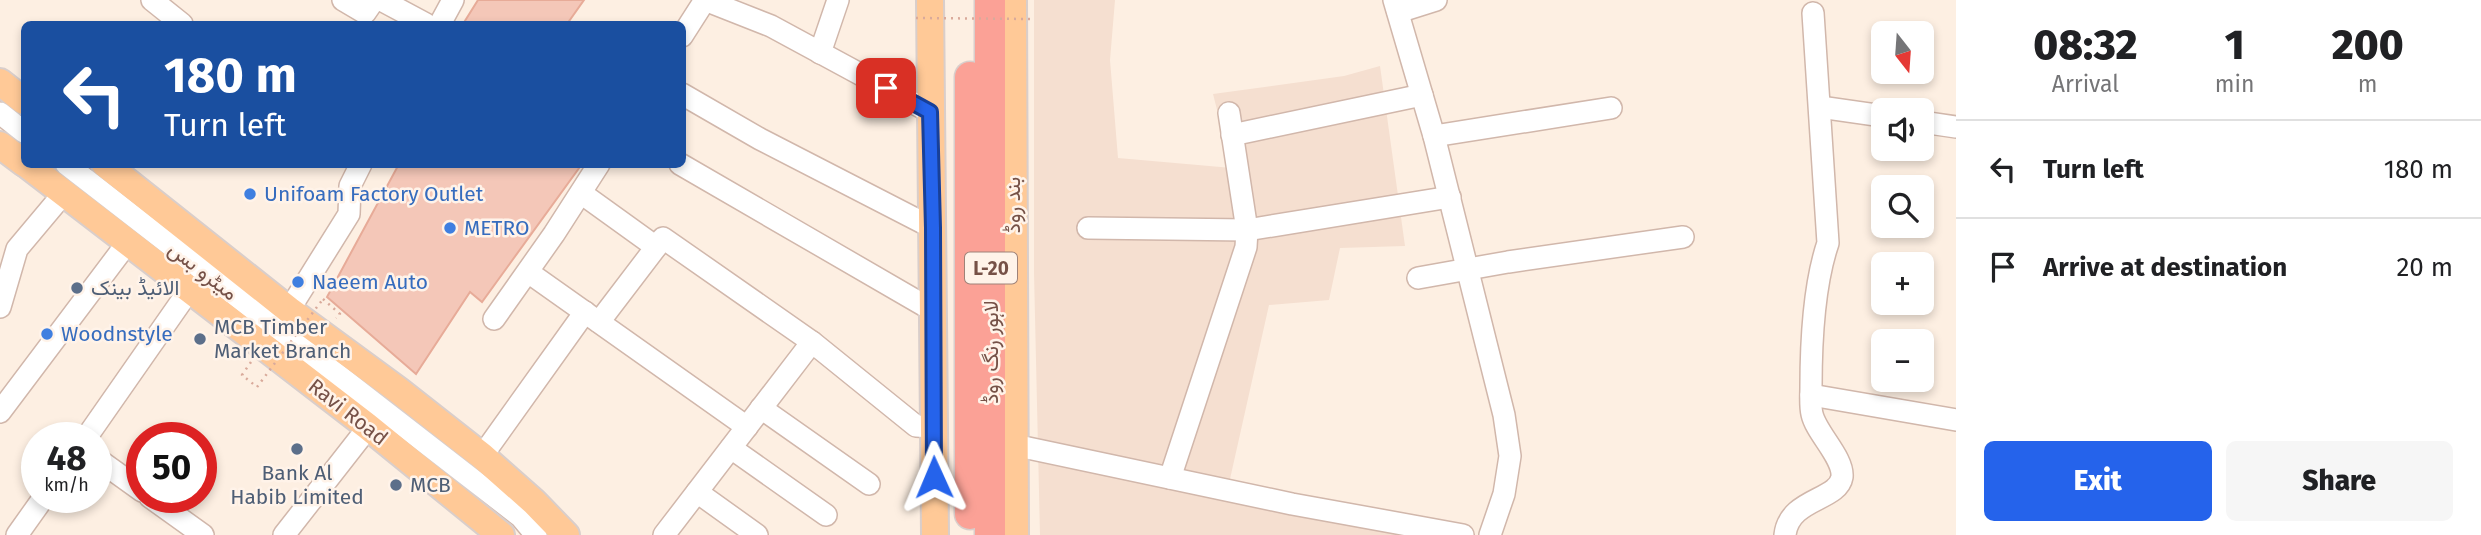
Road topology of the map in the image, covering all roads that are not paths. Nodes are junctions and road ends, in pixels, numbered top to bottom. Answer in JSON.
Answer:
{"nodes":[{"id":1,"x":152,"y":0,"type":"edge"},
{"id":2,"x":343,"y":0,"type":"edge"},
{"id":3,"x":374,"y":0,"type":"edge"},
{"id":4,"x":381,"y":0,"type":"edge"},
{"id":5,"x":453,"y":0,"type":"edge"},
{"id":6,"x":705,"y":0,"type":"edge"},
{"id":7,"x":838,"y":0,"type":"edge"},
{"id":8,"x":970,"y":0,"type":"edge"},
{"id":9,"x":990,"y":0,"type":"edge"},
{"id":10,"x":1436,"y":0,"type":"edge"},
{"id":11,"x":1396,"y":6,"type":"edge"},
{"id":12,"x":756,"y":9,"type":"edge"},
{"id":13,"x":923,"y":9,"type":"edge"},
{"id":14,"x":1022,"y":10,"type":"edge"},
{"id":15,"x":1813,"y":13,"type":"dead end"},
{"id":16,"x":178,"y":21,"type":"edge"},
{"id":17,"x":420,"y":21,"type":"edge"},
{"id":18,"x":442,"y":21,"type":"edge"},
{"id":19,"x":686,"y":30,"type":"edge"},
{"id":20,"x":821,"y":53,"type":"junction"},
{"id":21,"x":0,"y":82,"type":"edge"},
{"id":22,"x":1422,"y":95,"type":"junction"},
{"id":23,"x":686,"y":96,"type":"edge"},
{"id":24,"x":21,"y":99,"type":"edge"},
{"id":25,"x":1820,"y":107,"type":"junction"},
{"id":26,"x":1611,"y":108,"type":"dead end"},
{"id":27,"x":930,"y":112,"type":"junction"},
{"id":28,"x":0,"y":113,"type":"edge"},
{"id":29,"x":1229,"y":113,"type":"dead end"},
{"id":30,"x":1871,"y":114,"type":"edge"},
{"id":31,"x":1934,"y":124,"type":"edge"},
{"id":32,"x":1956,"y":127,"type":"edge"},
{"id":33,"x":21,"y":130,"type":"edge"},
{"id":34,"x":1232,"y":135,"type":"junction"},
{"id":35,"x":1434,"y":136,"type":"junction"},
{"id":36,"x":0,"y":145,"type":"edge"},
{"id":37,"x":21,"y":161,"type":"edge"},
{"id":38,"x":686,"y":167,"type":"edge"},
{"id":39,"x":30,"y":168,"type":"edge"},
{"id":40,"x":71,"y":168,"type":"edge"},
{"id":41,"x":110,"y":168,"type":"edge"},
{"id":42,"x":360,"y":168,"type":"edge"},
{"id":43,"x":597,"y":168,"type":"edge"},
{"id":44,"x":64,"y":193,"type":"junction"},
{"id":45,"x":581,"y":193,"type":"junction"},
{"id":46,"x":1450,"y":197,"type":"junction"},
{"id":47,"x":933,"y":228,"type":"junction"},
{"id":48,"x":1088,"y":228,"type":"dead end"},
{"id":49,"x":1247,"y":230,"type":"junction"},
{"id":50,"x":1683,"y":237,"type":"dead end"},
{"id":51,"x":128,"y":242,"type":"junction"},
{"id":52,"x":656,"y":247,"type":"junction"},
{"id":53,"x":1467,"y":268,"type":"junction"},
{"id":54,"x":528,"y":272,"type":"junction"},
{"id":55,"x":1418,"y":278,"type":"dead end"},
{"id":56,"x":190,"y":289,"type":"junction"},
{"id":57,"x":0,"y":307,"type":"edge"},
{"id":58,"x":289,"y":310,"type":"junction"},
{"id":59,"x":932,"y":310,"type":"junction"},
{"id":60,"x":592,"y":317,"type":"junction"},
{"id":61,"x":494,"y":319,"type":"dead end"},
{"id":62,"x":812,"y":342,"type":"junction"},
{"id":63,"x":1811,"y":396,"type":"junction"},
{"id":64,"x":761,"y":408,"type":"junction"},
{"id":65,"x":383,"y":409,"type":"junction"},
{"id":66,"x":0,"y":412,"type":"edge"},
{"id":67,"x":1956,"y":420,"type":"edge"},
{"id":68,"x":97,"y":422,"type":"edge"},
{"id":69,"x":747,"y":427,"type":"junction"},
{"id":70,"x":933,"y":427,"type":"junction"},
{"id":71,"x":1014,"y":445,"type":"junction"},
{"id":72,"x":730,"y":448,"type":"junction"},
{"id":73,"x":482,"y":456,"type":"junction"},
{"id":74,"x":1170,"y":478,"type":"junction"},
{"id":75,"x":869,"y":484,"type":"dead end"},
{"id":76,"x":697,"y":492,"type":"junction"},
{"id":77,"x":33,"y":513,"type":"edge"},
{"id":78,"x":172,"y":513,"type":"edge"},
{"id":79,"x":825,"y":514,"type":"dead end"},
{"id":80,"x":17,"y":535,"type":"edge"},
{"id":81,"x":203,"y":535,"type":"edge"},
{"id":82,"x":284,"y":535,"type":"edge"},
{"id":83,"x":501,"y":535,"type":"edge"},
{"id":84,"x":536,"y":535,"type":"edge"},
{"id":85,"x":566,"y":535,"type":"edge"},
{"id":86,"x":664,"y":535,"type":"edge"},
{"id":87,"x":757,"y":535,"type":"edge"},
{"id":88,"x":935,"y":535,"type":"edge"},
{"id":89,"x":970,"y":535,"type":"edge"},
{"id":90,"x":990,"y":535,"type":"edge"},
{"id":91,"x":1015,"y":535,"type":"edge"},
{"id":92,"x":1463,"y":535,"type":"edge"},
{"id":93,"x":1490,"y":535,"type":"edge"},
{"id":94,"x":1785,"y":535,"type":"edge"}],
"edges":[{"from":1,"to":16,"type":"street"},
{"from":2,"to":3,"type":"street"},
{"from":4,"to":17,"type":"street"},
{"from":5,"to":18,"type":"street"},
{"from":6,"to":12,"type":"street"},
{"from":6,"to":19,"type":"street"},
{"from":7,"to":20,"type":"street"},
{"from":8,"to":89,"type":"highway","name":"لاہور رنگ روڈ","number":"L-20"},
{"from":9,"to":90,"type":"highway","name":"لاہور رنگ روڈ","number":"L-20"},
{"from":10,"to":11,"type":"street"},
{"from":11,"to":22,"type":"street"},
{"from":12,"to":20,"type":"street"},
{"from":13,"to":27,"type":"main road"},
{"from":14,"to":71,"type":"main road","name":"بند روڈ"},
{"from":15,"to":25,"type":"street"},
{"from":20,"to":27,"type":"street"},
{"from":21,"to":24,"type":"main road"},
{"from":22,"to":34,"type":"street"},
{"from":22,"to":35,"type":"street"},
{"from":23,"to":47,"type":"street"},
{"from":25,"to":30,"type":"street"},
{"from":25,"to":63,"type":"street"},
{"from":26,"to":35,"type":"street"},
{"from":27,"to":47,"type":"main road"},
{"from":28,"to":33,"type":"street"},
{"from":29,"to":34,"type":"street"},
{"from":31,"to":32,"type":"street"},
{"from":34,"to":49,"type":"street"},
{"from":35,"to":46,"type":"street"},
{"from":36,"to":37,"type":"main road","name":"Ravi Road"},
{"from":38,"to":59,"type":"street"},
{"from":39,"to":44,"type":"main road","name":"Ravi Road"},
{"from":40,"to":65,"type":"street","name":"میٹرو بس"},
{"from":41,"to":58,"type":"main road","name":"Ravi Road"},
{"from":42,"to":58,"type":"street"},
{"from":43,"to":45,"type":"street"},
{"from":44,"to":51,"type":"main road","name":"Ravi Road"},
{"from":44,"to":57,"type":"street"},
{"from":45,"to":52,"type":"street"},
{"from":45,"to":54,"type":"street"},
{"from":46,"to":49,"type":"street"},
{"from":46,"to":53,"type":"street"},
{"from":47,"to":59,"type":"main road"},
{"from":48,"to":49,"type":"street"},
{"from":49,"to":74,"type":"street"},
{"from":50,"to":53,"type":"street"},
{"from":51,"to":56,"type":"main road","name":"Ravi Road"},
{"from":51,"to":66,"type":"street"},
{"from":52,"to":60,"type":"street"},
{"from":52,"to":62,"type":"street"},
{"from":53,"to":55,"type":"street"},
{"from":53,"to":93,"type":"street"},
{"from":54,"to":60,"type":"street"},
{"from":54,"to":61,"type":"street"},
{"from":56,"to":65,"type":"main road","name":"Ravi Road"},
{"from":56,"to":68,"type":"street"},
{"from":58,"to":65,"type":"main road","name":"Ravi Road"},
{"from":59,"to":70,"type":"main road"},
{"from":60,"to":69,"type":"street"},
{"from":60,"to":73,"type":"street"},
{"from":62,"to":64,"type":"street"},
{"from":62,"to":70,"type":"street"},
{"from":63,"to":67,"type":"street"},
{"from":63,"to":94,"type":"street"},
{"from":64,"to":69,"type":"street"},
{"from":64,"to":75,"type":"street"},
{"from":65,"to":73,"type":"main road","name":"Ravi Road"},
{"from":65,"to":82,"type":"street"},
{"from":65,"to":83,"type":"main road","name":"Ravi Road"},
{"from":65,"to":84,"type":"street","name":"میٹرو بس"},
{"from":69,"to":72,"type":"street"},
{"from":70,"to":88,"type":"main road"},
{"from":71,"to":74,"type":"street"},
{"from":71,"to":91,"type":"main road","name":"بند روڈ"},
{"from":72,"to":76,"type":"street"},
{"from":72,"to":79,"type":"street"},
{"from":73,"to":85,"type":"main road","name":"Ravi Road"},
{"from":74,"to":92,"type":"street"},
{"from":76,"to":86,"type":"street"},
{"from":76,"to":87,"type":"street"},
{"from":77,"to":80,"type":"street"},
{"from":78,"to":81,"type":"street"}]}
